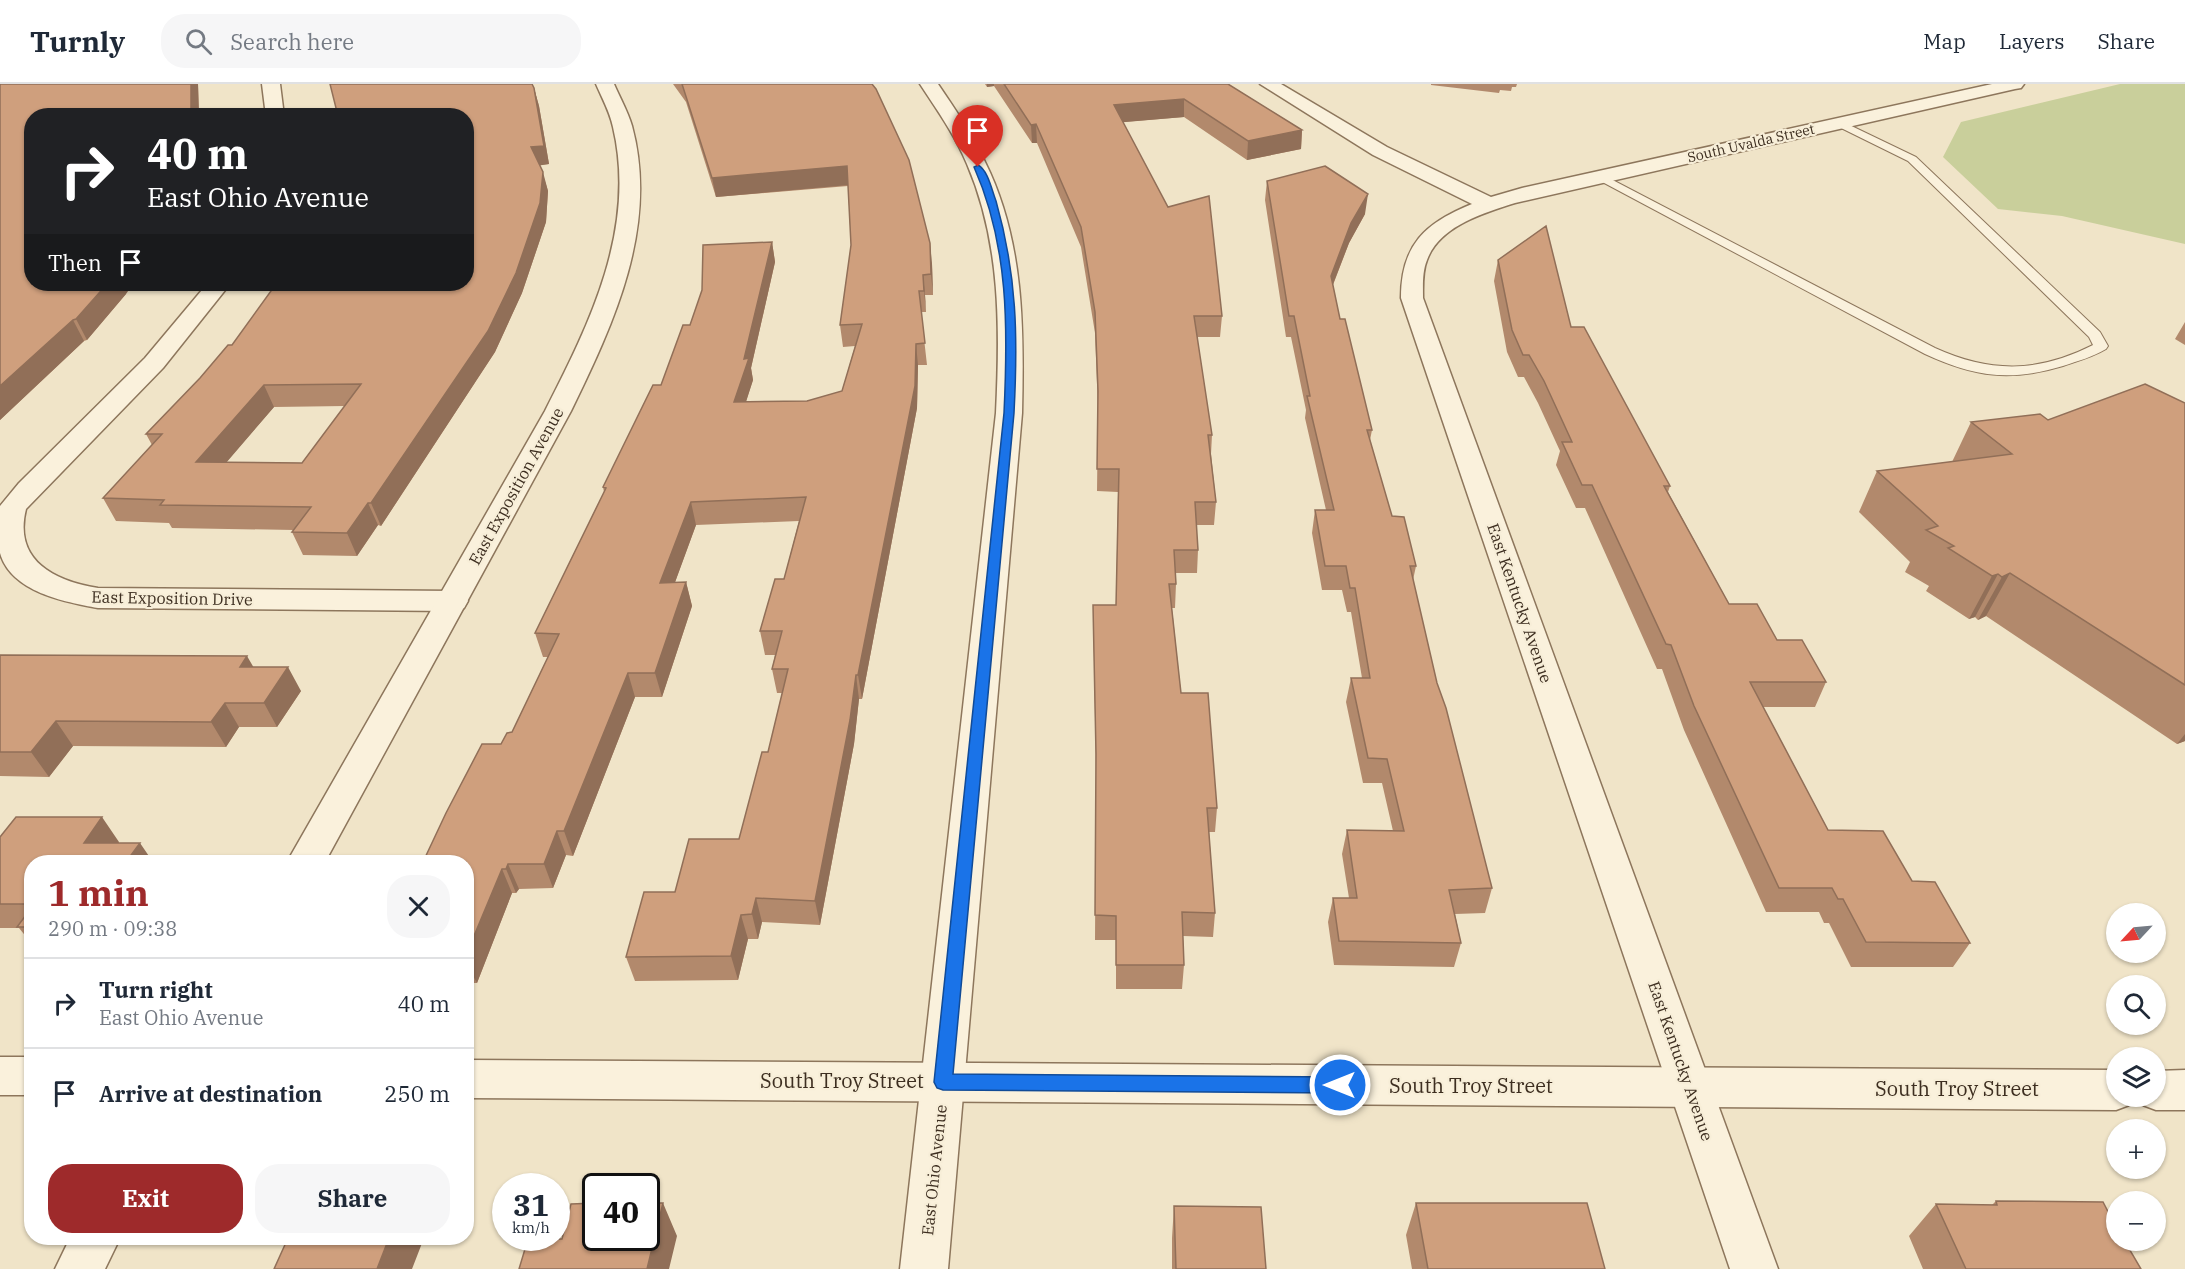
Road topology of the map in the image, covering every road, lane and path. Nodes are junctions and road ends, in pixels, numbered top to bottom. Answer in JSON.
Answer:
{"nodes":[{"id":1,"x":271,"y":84,"type":"edge"},
{"id":2,"x":604,"y":84,"type":"edge"},
{"id":3,"x":929,"y":84,"type":"edge"},
{"id":4,"x":1269,"y":84,"type":"edge"},
{"id":5,"x":2015,"y":84,"type":"edge"},
{"id":6,"x":274,"y":108,"type":"edge"},
{"id":7,"x":1839,"y":123,"type":"junction"},
{"id":8,"x":1599,"y":177,"type":"junction"},
{"id":9,"x":1488,"y":204,"type":"junction"},
{"id":10,"x":213,"y":291,"type":"edge"},
{"id":11,"x":453,"y":601,"type":"junction"},
{"id":12,"x":310,"y":855,"type":"edge"},
{"id":13,"x":0,"y":1076,"type":"edge"},
{"id":14,"x":24,"y":1076,"type":"edge"},
{"id":15,"x":474,"y":1079,"type":"edge"},
{"id":16,"x":943,"y":1082,"type":"junction"},
{"id":17,"x":1690,"y":1087,"type":"junction"},
{"id":18,"x":2106,"y":1090,"type":"edge"},
{"id":19,"x":2166,"y":1090,"type":"edge"},
{"id":20,"x":2185,"y":1090,"type":"edge"},
{"id":21,"x":92,"y":1245,"type":"edge"},
{"id":22,"x":79,"y":1269,"type":"edge"},
{"id":23,"x":924,"y":1269,"type":"edge"},
{"id":24,"x":1754,"y":1269,"type":"edge"}],
"edges":[{"from":1,"to":6,"type":"street"},
{"from":2,"to":11,"type":"street","name":"East Exposition Avenue"},
{"from":3,"to":16,"type":"street","name":"East Ohio Avenue"},
{"from":4,"to":9,"type":"street"},
{"from":5,"to":7,"type":"street","name":"South Uvalda Street"},
{"from":7,"to":8,"type":"street","name":"South Uvalda Street"},
{"from":7,"to":8,"type":"lane"},
{"from":8,"to":9,"type":"street","name":"South Uvalda Street"},
{"from":9,"to":17,"type":"street","name":"East Kentucky Avenue"},
{"from":10,"to":11,"type":"street","name":"East Exposition Drive"},
{"from":11,"to":12,"type":"street","name":"East Exposition Avenue"},
{"from":13,"to":14,"type":"street"},
{"from":15,"to":16,"type":"street","name":"South Troy Street"},
{"from":16,"to":17,"type":"street","name":"South Troy Street"},
{"from":16,"to":23,"type":"street","name":"East Ohio Avenue"},
{"from":17,"to":18,"type":"street","name":"South Troy Street"},
{"from":17,"to":24,"type":"street","name":"East Kentucky Avenue"},
{"from":19,"to":20,"type":"street"},
{"from":21,"to":22,"type":"street"}]}
